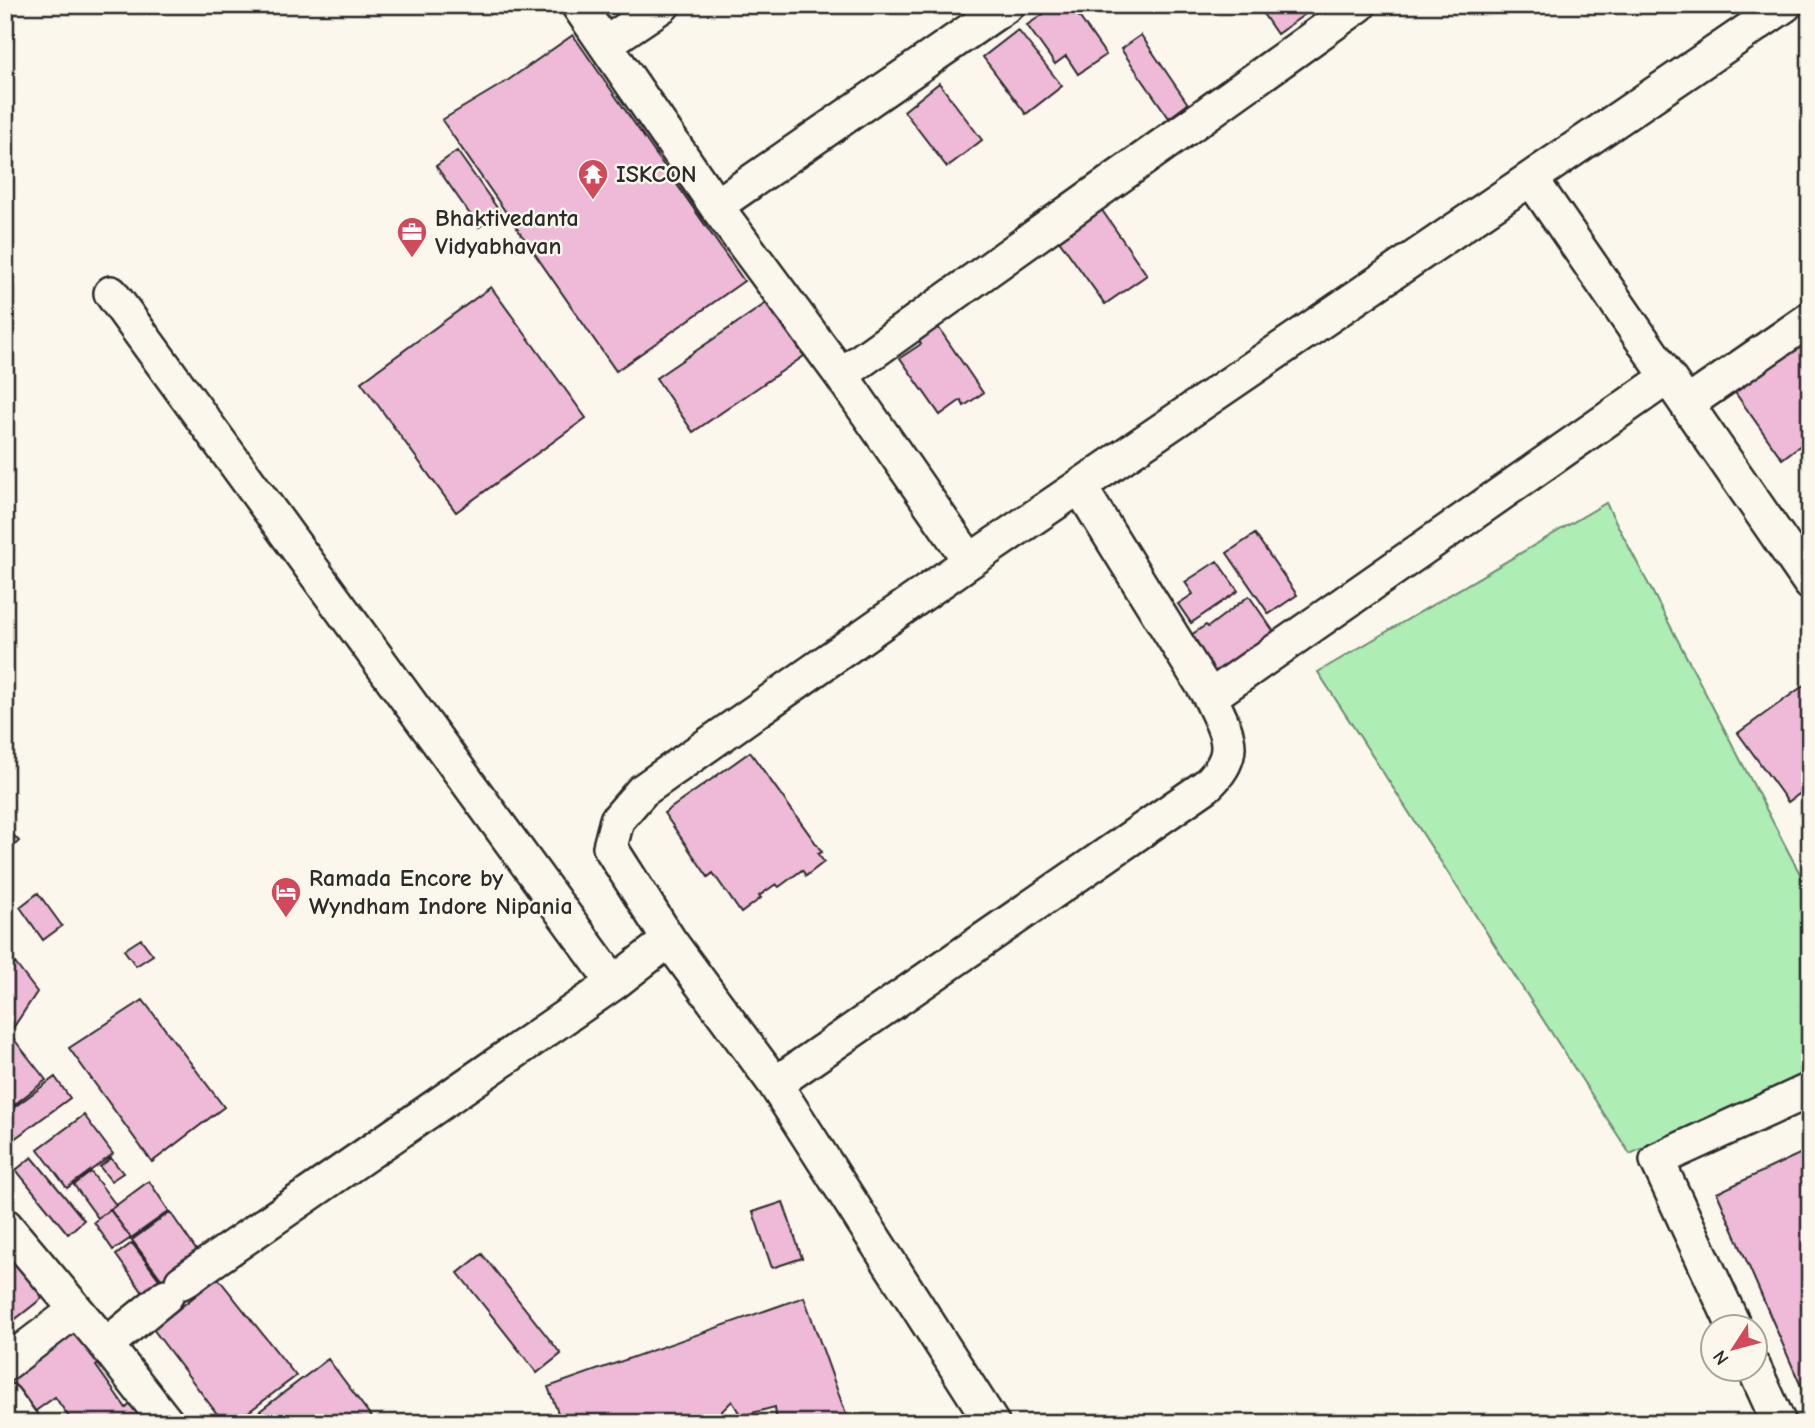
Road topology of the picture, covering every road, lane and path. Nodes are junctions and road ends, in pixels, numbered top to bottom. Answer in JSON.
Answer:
{"nodes":[{"id":1,"x":578,"y":5,"type":"edge"},
{"id":2,"x":663,"y":5,"type":"edge"},
{"id":3,"x":1007,"y":5,"type":"edge"},
{"id":4,"x":1360,"y":5,"type":"edge"},
{"id":5,"x":1786,"y":5,"type":"edge"},
{"id":6,"x":605,"y":44,"type":"junction"},
{"id":7,"x":1532,"y":180,"type":"junction"},
{"id":8,"x":716,"y":206,"type":"junction"},
{"id":9,"x":111,"y":293,"type":"dead end"},
{"id":10,"x":1810,"y":319,"type":"edge"},
{"id":11,"x":841,"y":375,"type":"junction"},
{"id":12,"x":1668,"y":377,"type":"junction"},
{"id":13,"x":1687,"y":404,"type":"junction"},
{"id":14,"x":1080,"y":487,"type":"junction"},
{"id":15,"x":970,"y":561,"type":"junction"},
{"id":16,"x":1810,"y":583,"type":"edge"},
{"id":17,"x":1210,"y":697,"type":"junction"},
{"id":18,"x":669,"y":940,"type":"junction"},
{"id":19,"x":614,"y":983,"type":"junction"},
{"id":20,"x":775,"y":1084,"type":"junction"},
{"id":21,"x":1810,"y":1090,"type":"edge"},
{"id":22,"x":5,"y":1225,"type":"edge"},
{"id":23,"x":76,"y":1310,"type":"junction"},
{"id":24,"x":1728,"y":1312,"type":"edge"},
{"id":25,"x":106,"y":1345,"type":"junction"},
{"id":26,"x":5,"y":1364,"type":"edge"},
{"id":27,"x":1760,"y":1382,"type":"edge"},
{"id":28,"x":5,"y":1401,"type":"edge"},
{"id":29,"x":22,"y":1423,"type":"edge"},
{"id":30,"x":167,"y":1423,"type":"edge"},
{"id":31,"x":992,"y":1423,"type":"edge"},
{"id":32,"x":1779,"y":1423,"type":"edge"}],
"edges":[{"from":1,"to":6,"type":"street"},
{"from":2,"to":6,"type":"street"},
{"from":3,"to":8,"type":"street"},
{"from":4,"to":11,"type":"street"},
{"from":5,"to":7,"type":"street"},
{"from":6,"to":8,"type":"street"},
{"from":7,"to":12,"type":"street"},
{"from":7,"to":14,"type":"street"},
{"from":8,"to":11,"type":"street"},
{"from":9,"to":19,"type":"street"},
{"from":10,"to":13,"type":"street"},
{"from":11,"to":15,"type":"street"},
{"from":12,"to":13,"type":"street"},
{"from":12,"to":17,"type":"street"},
{"from":13,"to":16,"type":"street"},
{"from":14,"to":15,"type":"street"},
{"from":14,"to":17,"type":"street"},
{"from":15,"to":18,"type":"street"},
{"from":17,"to":20,"type":"street"},
{"from":18,"to":19,"type":"street"},
{"from":18,"to":20,"type":"street"},
{"from":19,"to":25,"type":"street"},
{"from":20,"to":31,"type":"street"},
{"from":21,"to":24,"type":"street"},
{"from":22,"to":23,"type":"street"},
{"from":23,"to":25,"type":"street"},
{"from":23,"to":26,"type":"street"},
{"from":25,"to":30,"type":"street"},
{"from":27,"to":32,"type":"street"},
{"from":28,"to":29,"type":"street"}]}
